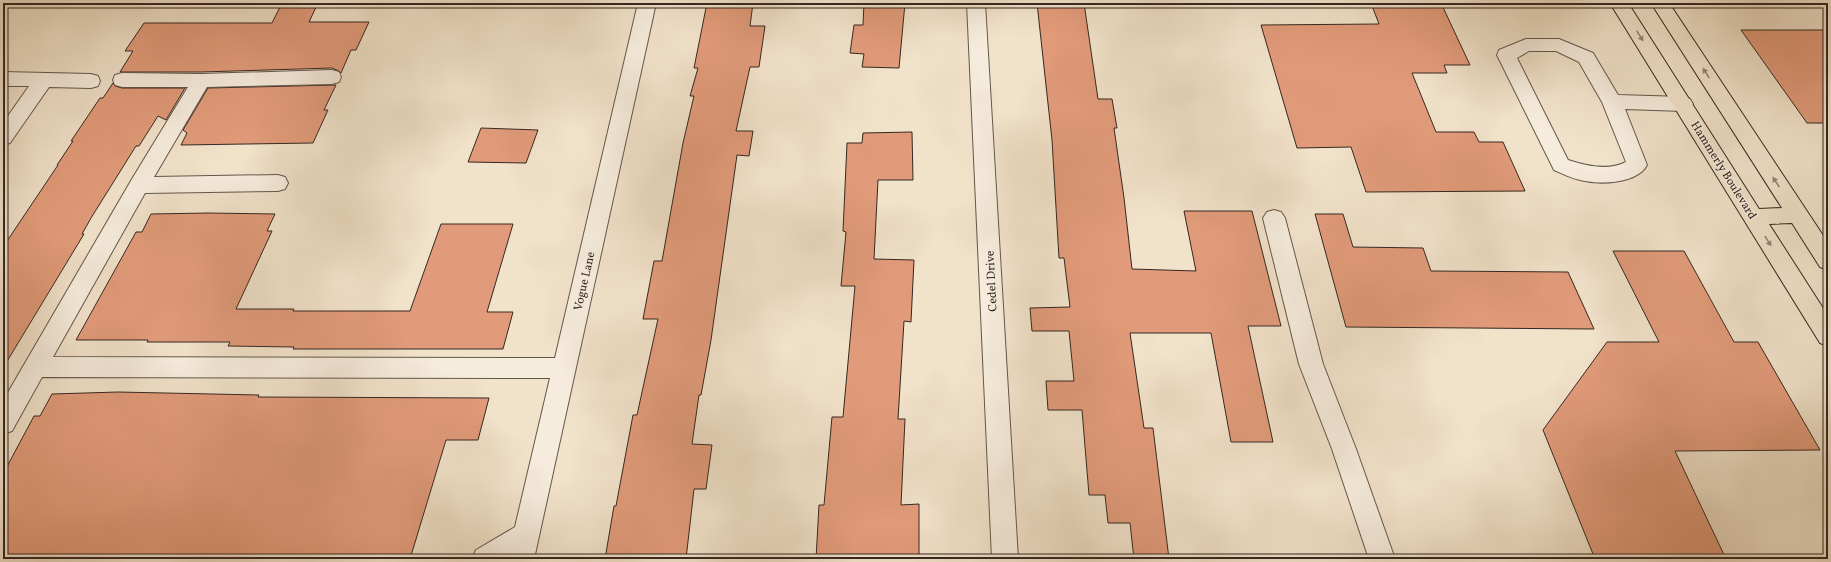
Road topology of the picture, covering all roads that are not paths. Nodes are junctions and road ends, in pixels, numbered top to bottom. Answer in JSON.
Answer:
{"nodes":[{"id":1,"x":647,"y":3,"type":"edge"},
{"id":2,"x":976,"y":3,"type":"edge"},
{"id":3,"x":1620,"y":3,"type":"edge"},
{"id":4,"x":1660,"y":3,"type":"edge"},
{"id":5,"x":332,"y":77,"type":"dead end"},
{"id":6,"x":3,"y":80,"type":"edge"},
{"id":7,"x":44,"y":80,"type":"junction"},
{"id":8,"x":122,"y":80,"type":"dead end"},
{"id":9,"x":91,"y":81,"type":"dead end"},
{"id":10,"x":201,"y":81,"type":"junction"},
{"id":11,"x":1612,"y":102,"type":"junction"},
{"id":12,"x":1683,"y":104,"type":"junction"},
{"id":13,"x":3,"y":138,"type":"edge"},
{"id":14,"x":278,"y":183,"type":"dead end"},
{"id":15,"x":139,"y":185,"type":"junction"},
{"id":16,"x":1798,"y":215,"type":"junction"},
{"id":17,"x":1753,"y":217,"type":"junction"},
{"id":18,"x":1274,"y":218,"type":"dead end"},
{"id":19,"x":1828,"y":261,"type":"edge"},
{"id":20,"x":1828,"y":336,"type":"edge"},
{"id":21,"x":35,"y":367,"type":"junction"},
{"id":22,"x":565,"y":368,"type":"junction"},
{"id":23,"x":3,"y":423,"type":"edge"},
{"id":24,"x":527,"y":534,"type":"junction"},
{"id":25,"x":485,"y":559,"type":"edge"},
{"id":26,"x":521,"y":559,"type":"edge"},
{"id":27,"x":1005,"y":559,"type":"edge"},
{"id":28,"x":1382,"y":559,"type":"edge"}],
"edges":[{"from":1,"to":22,"type":"street","name":"Vogue Lane"},
{"from":2,"to":27,"type":"street","name":"Cedel Drive"},
{"from":3,"to":12,"type":"main road","name":"Hammerly Boulevard","one_way":true},
{"from":16,"to":4,"type":"main road","one_way":true},
{"from":5,"to":10,"type":"street"},
{"from":6,"to":7,"type":"street"},
{"from":7,"to":9,"type":"street"},
{"from":7,"to":13,"type":"street"},
{"from":8,"to":10,"type":"street"},
{"from":10,"to":15,"type":"street"},
{"from":11,"to":11,"type":"street"},
{"from":11,"to":12,"type":"street"},
{"from":12,"to":17,"type":"main road","name":"Hammerly Boulevard"},
{"from":14,"to":15,"type":"street"},
{"from":15,"to":21,"type":"street"},
{"from":16,"to":17,"type":"main road"},
{"from":16,"to":19,"type":"main road"},
{"from":17,"to":20,"type":"main road","name":"Hammerly Boulevard","one_way":true},
{"from":18,"to":28,"type":"street"},
{"from":21,"to":22,"type":"street"},
{"from":21,"to":23,"type":"street"},
{"from":22,"to":24,"type":"street","name":"Vogue Lane"},
{"from":24,"to":25,"type":"street"},
{"from":24,"to":26,"type":"street","name":"Vogue Lane"}]}
